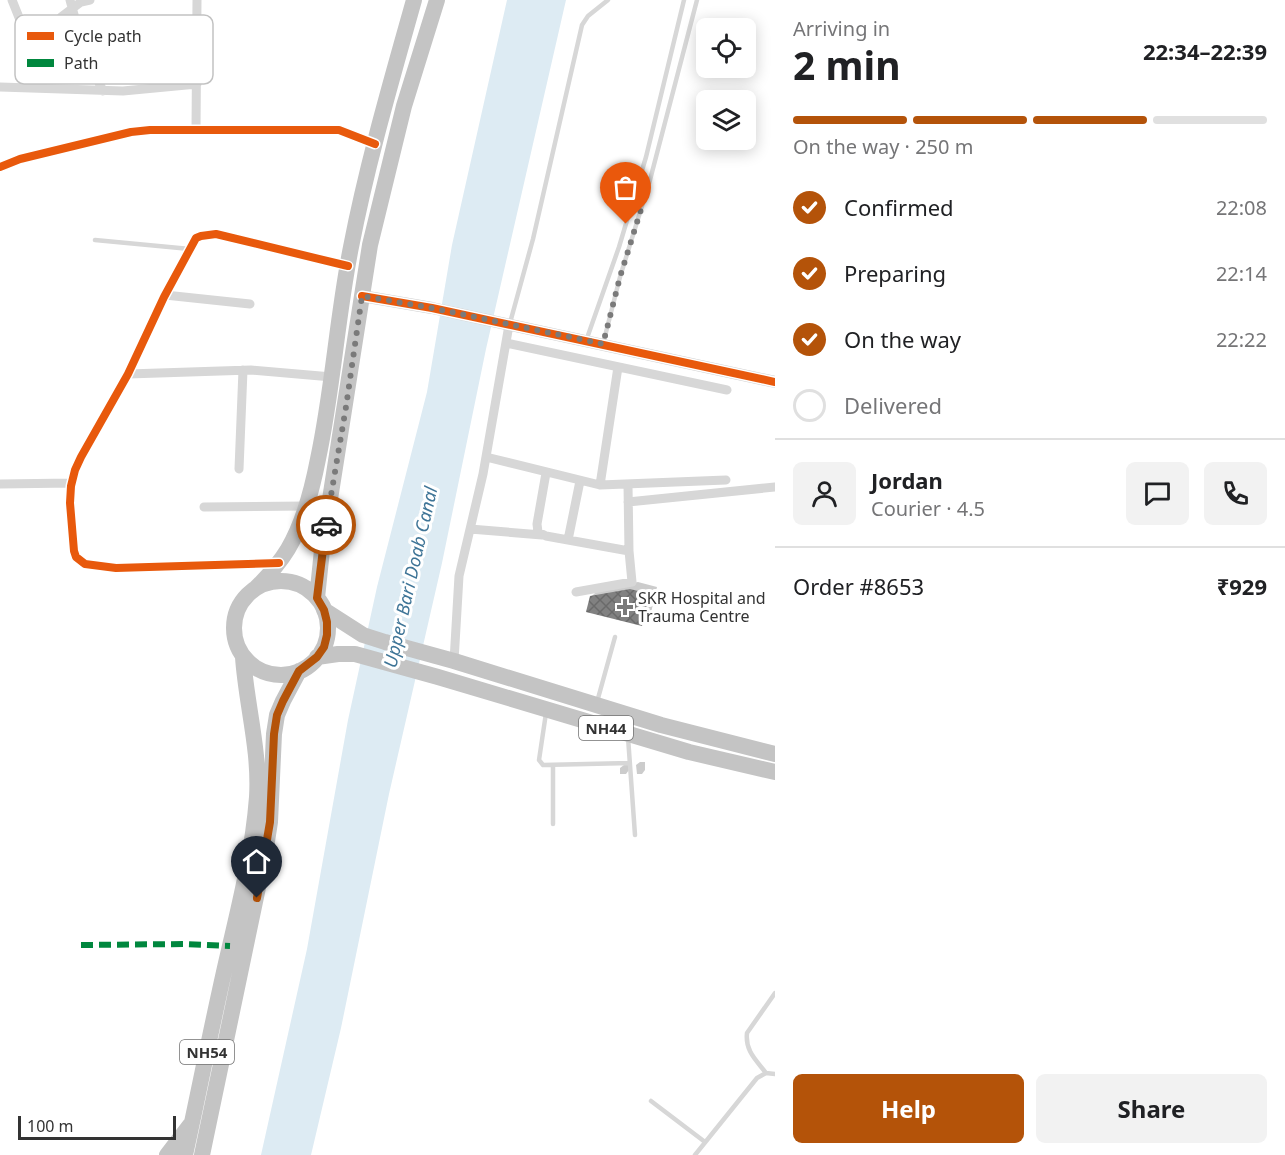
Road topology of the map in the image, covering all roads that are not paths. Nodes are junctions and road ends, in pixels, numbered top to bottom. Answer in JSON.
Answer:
{"nodes":[{"id":1,"x":24,"y":0,"type":"edge"},
{"id":2,"x":70,"y":0,"type":"edge"},
{"id":3,"x":90,"y":0,"type":"edge"},
{"id":4,"x":414,"y":0,"type":"edge"},
{"id":5,"x":437,"y":0,"type":"edge"},
{"id":6,"x":608,"y":0,"type":"edge"},
{"id":7,"x":684,"y":0,"type":"edge"},
{"id":8,"x":697,"y":0,"type":"edge"},
{"id":9,"x":13,"y":3,"type":"edge"},
{"id":10,"x":72,"y":10,"type":"junction"},
{"id":11,"x":64,"y":15,"type":"edge"},
{"id":12,"x":73,"y":15,"type":"edge"},
{"id":13,"x":100,"y":84,"type":"edge"},
{"id":14,"x":197,"y":84,"type":"joint"},
{"id":15,"x":0,"y":87,"type":"edge"},
{"id":16,"x":103,"y":91,"type":"junction"},
{"id":17,"x":660,"y":98,"type":"junction"},
{"id":18,"x":670,"y":101,"type":"junction"},
{"id":19,"x":196,"y":130,"type":"junction"},
{"id":20,"x":375,"y":144,"type":"junction"},
{"id":21,"x":0,"y":167,"type":"edge"},
{"id":22,"x":633,"y":201,"type":"junction"},
{"id":23,"x":643,"y":203,"type":"junction"},
{"id":24,"x":95,"y":240,"type":"dead end"},
{"id":25,"x":190,"y":249,"type":"junction"},
{"id":26,"x":348,"y":266,"type":"junction"},
{"id":27,"x":165,"y":295,"type":"junction"},
{"id":28,"x":362,"y":296,"type":"junction"},
{"id":29,"x":250,"y":304,"type":"dead end"},
{"id":30,"x":503,"y":324,"type":"junction"},
{"id":31,"x":586,"y":341,"type":"junction"},
{"id":32,"x":506,"y":343,"type":"junction"},
{"id":33,"x":603,"y":344,"type":"junction"},
{"id":34,"x":618,"y":367,"type":"junction"},
{"id":35,"x":243,"y":370,"type":"junction"},
{"id":36,"x":128,"y":374,"type":"junction"},
{"id":37,"x":332,"y":377,"type":"junction"},
{"id":38,"x":775,"y":382,"type":"edge"},
{"id":39,"x":727,"y":390,"type":"dead end"},
{"id":40,"x":486,"y":458,"type":"junction"},
{"id":41,"x":239,"y":469,"type":"dead end"},
{"id":42,"x":546,"y":473,"type":"junction"},
{"id":43,"x":726,"y":480,"type":"dead end"},
{"id":44,"x":580,"y":481,"type":"junction"},
{"id":45,"x":72,"y":483,"type":"junction"},
{"id":46,"x":0,"y":484,"type":"edge"},
{"id":47,"x":600,"y":485,"type":"junction"},
{"id":48,"x":628,"y":485,"type":"junction"},
{"id":49,"x":775,"y":487,"type":"edge"},
{"id":50,"x":628,"y":502,"type":"junction"},
{"id":51,"x":306,"y":506,"type":"junction"},
{"id":52,"x":204,"y":507,"type":"dead end"},
{"id":53,"x":470,"y":530,"type":"junction"},
{"id":54,"x":542,"y":535,"type":"junction"},
{"id":55,"x":568,"y":540,"type":"junction"},
{"id":56,"x":629,"y":551,"type":"junction"},
{"id":57,"x":279,"y":563,"type":"junction"},
{"id":58,"x":256,"y":588,"type":"junction"},
{"id":59,"x":576,"y":592,"type":"dead end"},
{"id":60,"x":321,"y":604,"type":"junction"},
{"id":61,"x":615,"y":636,"type":"dead end"},
{"id":62,"x":243,"y":657,"type":"junction"},
{"id":63,"x":317,"y":657,"type":"junction"},
{"id":64,"x":448,"y":660,"type":"junction"},
{"id":65,"x":299,"y":671,"type":"junction"},
{"id":66,"x":596,"y":704,"type":"junction"},
{"id":67,"x":547,"y":710,"type":"junction"},
{"id":68,"x":628,"y":734,"type":"junction"},
{"id":69,"x":775,"y":754,"type":"edge"},
{"id":70,"x":630,"y":763,"type":"junction"},
{"id":71,"x":553,"y":766,"type":"junction"},
{"id":72,"x":775,"y":772,"type":"edge"},
{"id":73,"x":554,"y":824,"type":"dead end"},
{"id":74,"x":635,"y":835,"type":"dead end"},
{"id":75,"x":775,"y":993,"type":"edge"},
{"id":76,"x":766,"y":1074,"type":"junction"},
{"id":77,"x":775,"y":1074,"type":"edge"},
{"id":78,"x":651,"y":1101,"type":"dead end"},
{"id":79,"x":192,"y":1124,"type":"junction"},
{"id":80,"x":705,"y":1142,"type":"junction"},
{"id":81,"x":167,"y":1155,"type":"edge"},
{"id":82,"x":185,"y":1155,"type":"edge"},
{"id":83,"x":202,"y":1155,"type":"edge"},
{"id":84,"x":695,"y":1155,"type":"edge"}],
"edges":[{"from":1,"to":9,"type":"street"},
{"from":2,"to":10,"type":"street"},
{"from":3,"to":10,"type":"street"},
{"from":4,"to":20,"type":"highway"},
{"from":5,"to":28,"type":"highway"},
{"from":6,"to":30,"type":"lane"},
{"from":7,"to":17,"type":"lane"},
{"from":8,"to":18,"type":"lane"},
{"from":10,"to":11,"type":"street"},
{"from":10,"to":12,"type":"street"},
{"from":13,"to":16,"type":"street"},
{"from":14,"to":16,"type":"street"},
{"from":14,"to":19,"type":"street"},
{"from":15,"to":16,"type":"street"},
{"from":17,"to":18,"type":"lane"},
{"from":17,"to":22,"type":"lane"},
{"from":18,"to":23,"type":"lane"},
{"from":19,"to":20,"type":"street"},
{"from":19,"to":21,"type":"street"},
{"from":20,"to":26,"type":"highway"},
{"from":22,"to":23,"type":"lane"},
{"from":22,"to":31,"type":"lane"},
{"from":23,"to":33,"type":"lane"},
{"from":24,"to":25,"type":"lane"},
{"from":25,"to":26,"type":"street"},
{"from":25,"to":27,"type":"street"},
{"from":26,"to":37,"type":"highway"},
{"from":27,"to":29,"type":"street"},
{"from":27,"to":36,"type":"street"},
{"from":28,"to":30,"type":"street"},
{"from":28,"to":60,"type":"highway"},
{"from":30,"to":31,"type":"street"},
{"from":30,"to":32,"type":"street"},
{"from":31,"to":33,"type":"street"},
{"from":32,"to":34,"type":"street"},
{"from":32,"to":40,"type":"street"},
{"from":33,"to":38,"type":"street"},
{"from":34,"to":39,"type":"street"},
{"from":34,"to":47,"type":"street"},
{"from":35,"to":36,"type":"street"},
{"from":35,"to":37,"type":"street"},
{"from":35,"to":41,"type":"street"},
{"from":36,"to":45,"type":"street"},
{"from":37,"to":51,"type":"highway"},
{"from":40,"to":42,"type":"street"},
{"from":40,"to":53,"type":"street"},
{"from":42,"to":44,"type":"street"},
{"from":42,"to":54,"type":"street"},
{"from":43,"to":48,"type":"street"},
{"from":44,"to":47,"type":"street"},
{"from":44,"to":55,"type":"street"},
{"from":45,"to":46,"type":"street"},
{"from":45,"to":57,"type":"street"},
{"from":47,"to":48,"type":"street"},
{"from":48,"to":50,"type":"street"},
{"from":49,"to":50,"type":"street"},
{"from":50,"to":56,"type":"street"},
{"from":51,"to":52,"type":"street"},
{"from":51,"to":57,"type":"highway"},
{"from":53,"to":54,"type":"street"},
{"from":53,"to":64,"type":"street"},
{"from":54,"to":55,"type":"street"},
{"from":55,"to":56,"type":"street"},
{"from":56,"to":59,"type":"street"},
{"from":57,"to":58,"type":"highway"},
{"from":58,"to":60,"type":"highway","number":"NH44"},
{"from":58,"to":62,"type":"highway"},
{"from":60,"to":63,"type":"highway"},
{"from":60,"to":64,"type":"highway","number":"NH44"},
{"from":61,"to":66,"type":"lane"},
{"from":62,"to":65,"type":"highway"},
{"from":62,"to":79,"type":"highway","number":"NH54"},
{"from":63,"to":65,"type":"highway"},
{"from":63,"to":67,"type":"highway","number":"NH44"},
{"from":64,"to":66,"type":"highway","number":"NH44"},
{"from":65,"to":83,"type":"highway","number":"NH54"},
{"from":66,"to":69,"type":"highway","number":"NH44"},
{"from":67,"to":68,"type":"highway","number":"NH44"},
{"from":67,"to":71,"type":"lane"},
{"from":68,"to":70,"type":"lane"},
{"from":68,"to":72,"type":"highway","number":"NH44"},
{"from":70,"to":71,"type":"lane"},
{"from":70,"to":74,"type":"lane"},
{"from":71,"to":73,"type":"lane"},
{"from":75,"to":76,"type":"lane"},
{"from":76,"to":77,"type":"lane"},
{"from":76,"to":80,"type":"lane"},
{"from":78,"to":80,"type":"lane"},
{"from":79,"to":81,"type":"highway"},
{"from":79,"to":82,"type":"highway","number":"NH54"},
{"from":80,"to":84,"type":"lane"}]}
